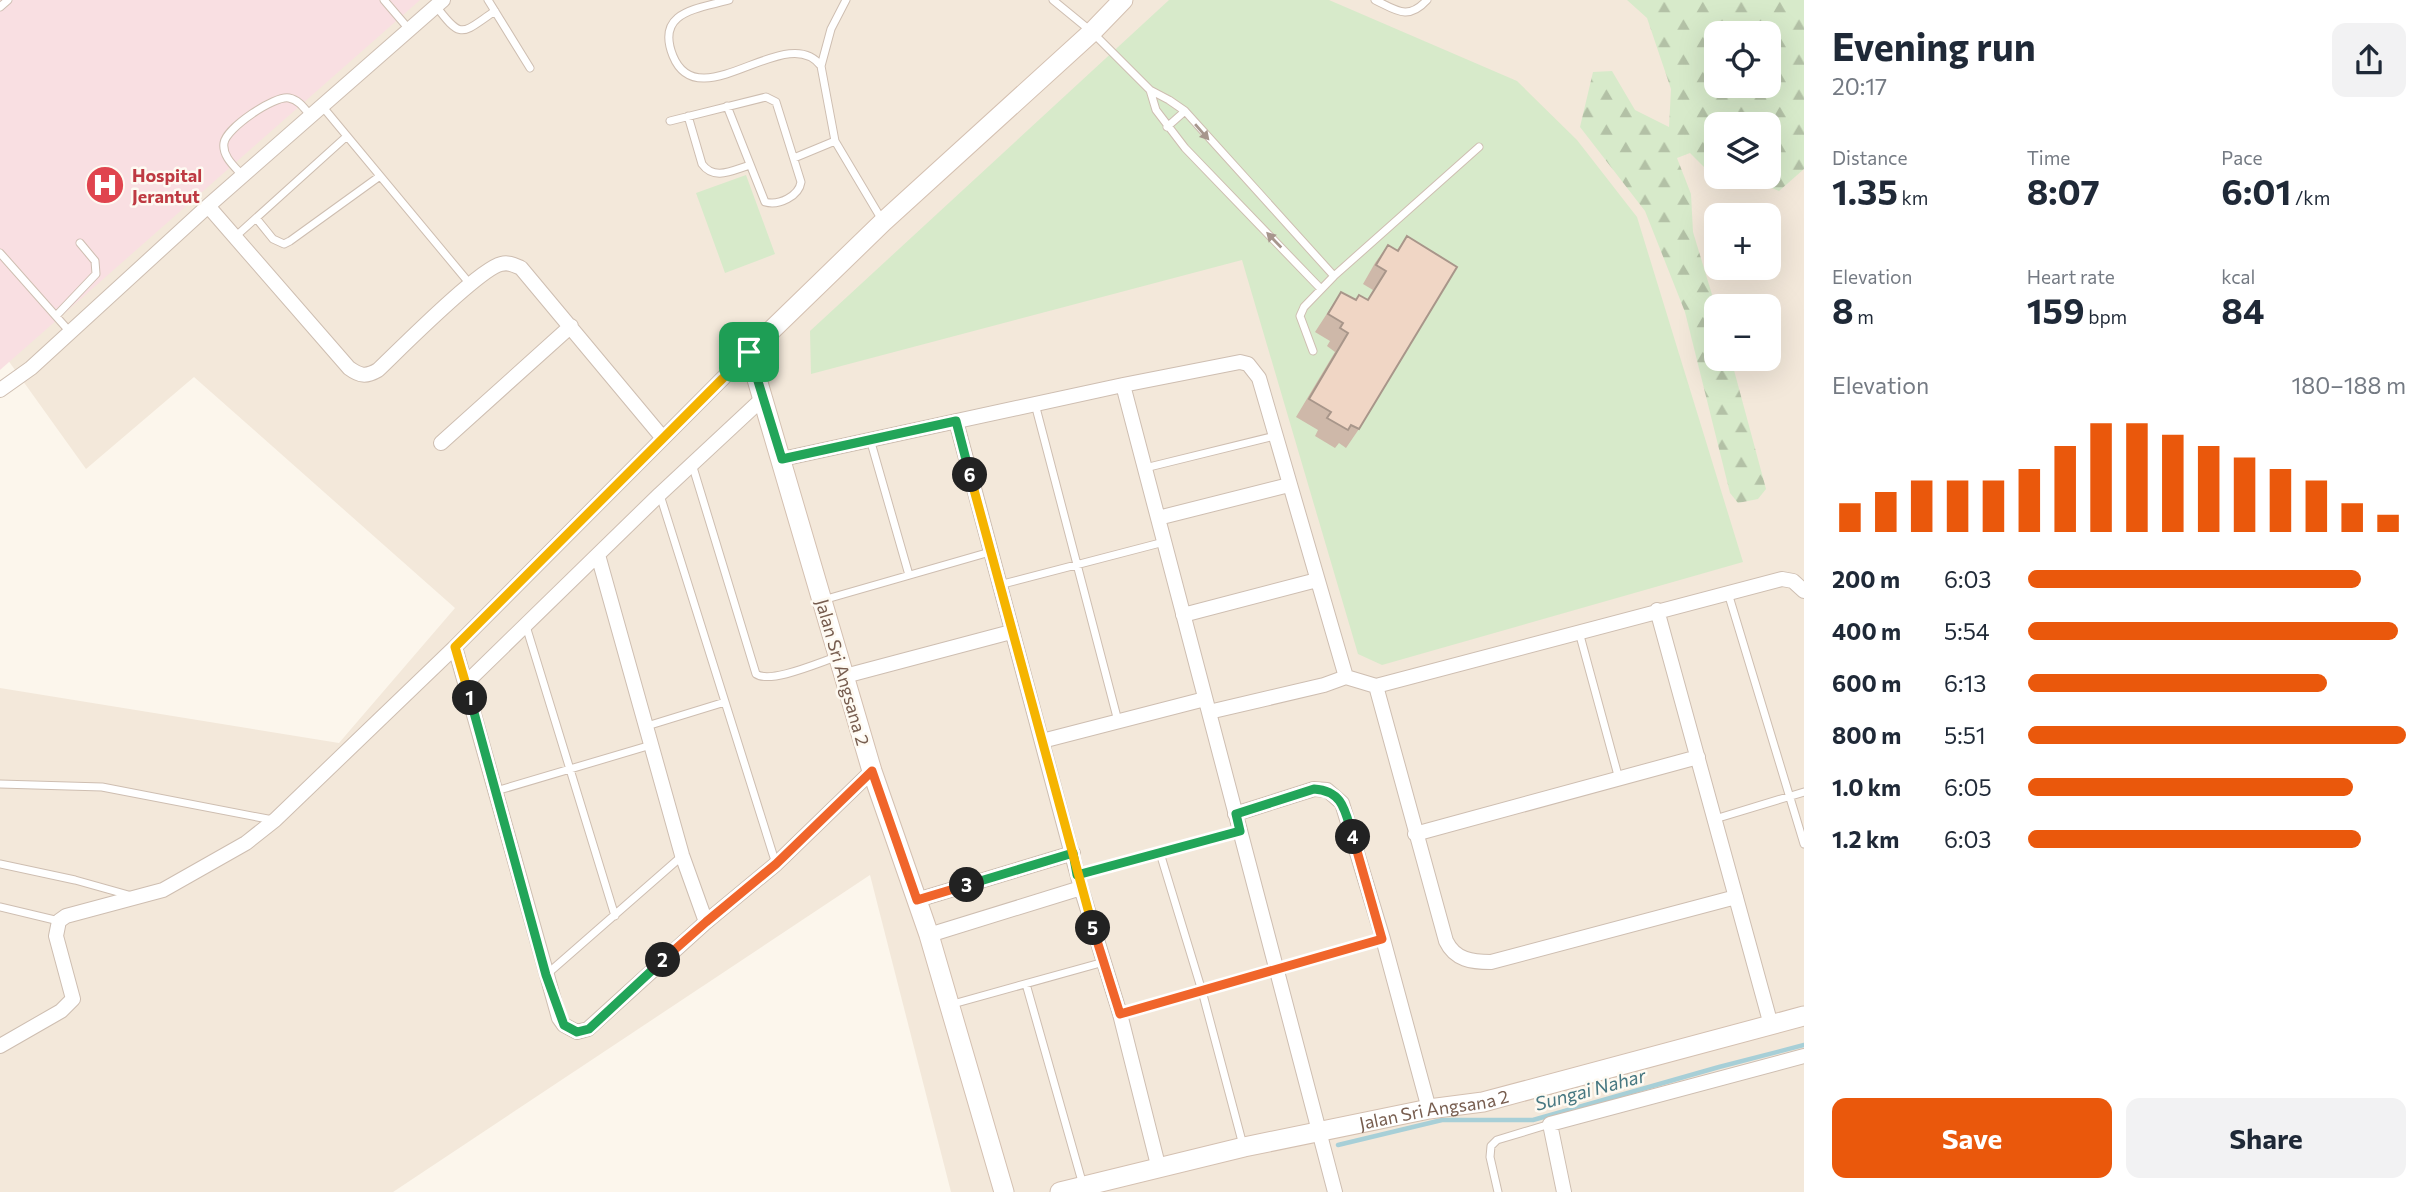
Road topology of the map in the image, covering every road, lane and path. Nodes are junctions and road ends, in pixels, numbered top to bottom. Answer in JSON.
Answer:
{"nodes":[{"id":1,"x":8,"y":0,"type":"edge"},
{"id":2,"x":384,"y":0,"type":"edge"},
{"id":3,"x":488,"y":0,"type":"edge"},
{"id":4,"x":729,"y":0,"type":"edge"},
{"id":5,"x":846,"y":0,"type":"edge"},
{"id":6,"x":1052,"y":0,"type":"edge"},
{"id":7,"x":1123,"y":0,"type":"edge"},
{"id":8,"x":1375,"y":0,"type":"edge"},
{"id":9,"x":1427,"y":0,"type":"edge"},
{"id":10,"x":439,"y":3,"type":"edge"},
{"id":11,"x":0,"y":7,"type":"edge"},
{"id":12,"x":495,"y":10,"type":"junction"},
{"id":13,"x":408,"y":29,"type":"junction"},
{"id":14,"x":1092,"y":32,"type":"junction"},
{"id":15,"x":821,"y":66,"type":"junction"},
{"id":16,"x":530,"y":68,"type":"dead end"},
{"id":17,"x":1150,"y":90,"type":"junction"},
{"id":18,"x":321,"y":105,"type":"junction"},
{"id":19,"x":727,"y":106,"type":"junction"},
{"id":20,"x":1185,"y":111,"type":"junction"},
{"id":21,"x":310,"y":115,"type":"junction"},
{"id":22,"x":688,"y":116,"type":"junction"},
{"id":23,"x":670,"y":121,"type":"dead end"},
{"id":24,"x":1167,"y":127,"type":"junction"},
{"id":25,"x":347,"y":136,"type":"junction"},
{"id":26,"x":835,"y":141,"type":"junction"},
{"id":27,"x":1479,"y":147,"type":"dead end"},
{"id":28,"x":794,"y":158,"type":"junction"},
{"id":29,"x":750,"y":165,"type":"junction"},
{"id":30,"x":242,"y":175,"type":"junction"},
{"id":31,"x":380,"y":176,"type":"junction"},
{"id":32,"x":208,"y":206,"type":"junction"},
{"id":33,"x":256,"y":218,"type":"junction"},
{"id":34,"x":883,"y":222,"type":"junction"},
{"id":35,"x":235,"y":237,"type":"junction"},
{"id":36,"x":80,"y":243,"type":"dead end"},
{"id":37,"x":0,"y":253,"type":"edge"},
{"id":38,"x":1334,"y":276,"type":"junction"},
{"id":39,"x":470,"y":285,"type":"junction"},
{"id":40,"x":1321,"y":289,"type":"junction"},
{"id":41,"x":56,"y":316,"type":"junction"},
{"id":42,"x":571,"y":326,"type":"junction"},
{"id":43,"x":70,"y":332,"type":"junction"},
{"id":44,"x":1313,"y":351,"type":"dead end"},
{"id":45,"x":749,"y":352,"type":"junction"},
{"id":46,"x":1123,"y":385,"type":"junction"},
{"id":47,"x":0,"y":390,"type":"edge"},
{"id":48,"x":763,"y":398,"type":"junction"},
{"id":49,"x":1035,"y":403,"type":"junction"},
{"id":50,"x":956,"y":421,"type":"junction"},
{"id":51,"x":1275,"y":436,"type":"junction"},
{"id":52,"x":663,"y":437,"type":"junction"},
{"id":53,"x":870,"y":439,"type":"junction"},
{"id":54,"x":441,"y":443,"type":"dead end"},
{"id":55,"x":782,"y":459,"type":"junction"},
{"id":56,"x":692,"y":464,"type":"junction"},
{"id":57,"x":1144,"y":468,"type":"junction"},
{"id":58,"x":1289,"y":485,"type":"junction"},
{"id":59,"x":660,"y":494,"type":"junction"},
{"id":60,"x":1158,"y":518,"type":"junction"},
{"id":61,"x":1164,"y":542,"type":"junction"},
{"id":62,"x":990,"y":552,"type":"junction"},
{"id":63,"x":598,"y":555,"type":"junction"},
{"id":64,"x":1077,"y":565,"type":"junction"},
{"id":65,"x":909,"y":575,"type":"junction"},
{"id":66,"x":1317,"y":580,"type":"junction"},
{"id":67,"x":999,"y":585,"type":"junction"},
{"id":68,"x":1728,"y":592,"type":"junction"},
{"id":69,"x":1804,"y":592,"type":"edge"},
{"id":70,"x":822,"y":600,"type":"junction"},
{"id":71,"x":1657,"y":610,"type":"junction"},
{"id":72,"x":1183,"y":615,"type":"junction"},
{"id":73,"x":526,"y":625,"type":"junction"},
{"id":74,"x":1579,"y":631,"type":"junction"},
{"id":75,"x":1011,"y":632,"type":"junction"},
{"id":76,"x":455,"y":647,"type":"junction"},
{"id":77,"x":839,"y":656,"type":"junction"},
{"id":78,"x":845,"y":676,"type":"junction"},
{"id":79,"x":1346,"y":677,"type":"junction"},
{"id":80,"x":466,"y":683,"type":"junction"},
{"id":81,"x":1376,"y":686,"type":"junction"},
{"id":82,"x":725,"y":702,"type":"junction"},
{"id":83,"x":1207,"y":706,"type":"junction"},
{"id":84,"x":1118,"y":721,"type":"junction"},
{"id":85,"x":647,"y":726,"type":"junction"},
{"id":86,"x":1042,"y":741,"type":"junction"},
{"id":87,"x":652,"y":745,"type":"junction"},
{"id":88,"x":1698,"y":757,"type":"junction"},
{"id":89,"x":571,"y":769,"type":"junction"},
{"id":90,"x":872,"y":771,"type":"junction"},
{"id":91,"x":1619,"y":779,"type":"junction"},
{"id":92,"x":0,"y":785,"type":"edge"},
{"id":93,"x":495,"y":792,"type":"junction"},
{"id":94,"x":1804,"y":792,"type":"edge"},
{"id":95,"x":1789,"y":797,"type":"junction"},
{"id":96,"x":1236,"y":814,"type":"junction"},
{"id":97,"x":275,"y":820,"type":"junction"},
{"id":98,"x":1714,"y":820,"type":"junction"},
{"id":99,"x":1240,"y":831,"type":"junction"},
{"id":100,"x":1415,"y":834,"type":"junction"},
{"id":101,"x":1804,"y":844,"type":"edge"},
{"id":102,"x":1073,"y":853,"type":"junction"},
{"id":103,"x":1160,"y":853,"type":"junction"},
{"id":104,"x":682,"y":855,"type":"junction"},
{"id":105,"x":0,"y":864,"type":"edge"},
{"id":106,"x":776,"y":864,"type":"junction"},
{"id":107,"x":1079,"y":882,"type":"junction"},
{"id":108,"x":1736,"y":897,"type":"junction"},
{"id":109,"x":139,"y":898,"type":"junction"},
{"id":110,"x":917,"y":900,"type":"junction"},
{"id":111,"x":0,"y":907,"type":"edge"},
{"id":112,"x":615,"y":916,"type":"junction"},
{"id":113,"x":59,"y":921,"type":"junction"},
{"id":114,"x":706,"y":922,"type":"junction"},
{"id":115,"x":929,"y":935,"type":"junction"},
{"id":116,"x":1382,"y":939,"type":"junction"},
{"id":117,"x":1104,"y":962,"type":"junction"},
{"id":118,"x":1277,"y":971,"type":"junction"},
{"id":119,"x":546,"y":975,"type":"junction"},
{"id":120,"x":1026,"y":984,"type":"junction"},
{"id":121,"x":1202,"y":991,"type":"junction"},
{"id":122,"x":950,"y":1005,"type":"junction"},
{"id":123,"x":1120,"y":1014,"type":"junction"},
{"id":124,"x":1804,"y":1016,"type":"edge"},
{"id":125,"x":1770,"y":1025,"type":"junction"},
{"id":126,"x":0,"y":1046,"type":"edge"},
{"id":127,"x":1804,"y":1056,"type":"edge"},
{"id":128,"x":1429,"y":1109,"type":"junction"},
{"id":129,"x":1550,"y":1125,"type":"junction"},
{"id":130,"x":1319,"y":1132,"type":"junction"},
{"id":131,"x":1244,"y":1147,"type":"junction"},
{"id":132,"x":1159,"y":1169,"type":"junction"},
{"id":133,"x":1083,"y":1186,"type":"junction"},
{"id":134,"x":1004,"y":1192,"type":"edge"},
{"id":135,"x":1060,"y":1192,"type":"edge"},
{"id":136,"x":1335,"y":1192,"type":"edge"},
{"id":137,"x":1498,"y":1192,"type":"edge"},
{"id":138,"x":1564,"y":1192,"type":"edge"}],
"edges":[{"from":1,"to":11,"type":"lane"},
{"from":2,"to":13,"type":"lane"},
{"from":3,"to":12,"type":"lane"},
{"from":4,"to":15,"type":"lane"},
{"from":5,"to":15,"type":"lane"},
{"from":6,"to":14,"type":"lane"},
{"from":7,"to":14,"type":"street"},
{"from":8,"to":9,"type":"lane"},
{"from":10,"to":12,"type":"lane"},
{"from":10,"to":13,"type":"street"},
{"from":12,"to":16,"type":"lane"},
{"from":13,"to":18,"type":"street"},
{"from":14,"to":17,"type":"lane"},
{"from":14,"to":34,"type":"street"},
{"from":15,"to":26,"type":"lane"},
{"from":17,"to":20,"type":"lane"},
{"from":17,"to":24,"type":"lane"},
{"from":18,"to":21,"type":"street"},
{"from":18,"to":25,"type":"lane"},
{"from":19,"to":22,"type":"lane"},
{"from":19,"to":28,"type":"lane"},
{"from":19,"to":29,"type":"lane"},
{"from":20,"to":24,"type":"lane"},
{"from":20,"to":38,"type":"lane","one_way":true},
{"from":21,"to":30,"type":"street"},
{"from":21,"to":30,"type":"lane"},
{"from":22,"to":23,"type":"lane"},
{"from":22,"to":29,"type":"lane"},
{"from":40,"to":24,"type":"lane","one_way":true},
{"from":25,"to":31,"type":"lane"},
{"from":25,"to":33,"type":"lane"},
{"from":26,"to":28,"type":"lane"},
{"from":26,"to":34,"type":"lane"},
{"from":27,"to":38,"type":"lane"},
{"from":28,"to":29,"type":"lane"},
{"from":30,"to":32,"type":"street"},
{"from":31,"to":33,"type":"lane"},
{"from":31,"to":39,"type":"lane"},
{"from":32,"to":35,"type":"street"},
{"from":32,"to":43,"type":"street"},
{"from":33,"to":35,"type":"lane"},
{"from":34,"to":45,"type":"street"},
{"from":35,"to":39,"type":"street"},
{"from":36,"to":41,"type":"lane"},
{"from":37,"to":41,"type":"lane"},
{"from":38,"to":40,"type":"lane"},
{"from":39,"to":42,"type":"street"},
{"from":40,"to":44,"type":"lane"},
{"from":41,"to":43,"type":"lane"},
{"from":42,"to":52,"type":"street"},
{"from":42,"to":54,"type":"street"},
{"from":43,"to":47,"type":"street"},
{"from":45,"to":48,"type":"street","name":"Jalan Sri Angsana 2"},
{"from":45,"to":52,"type":"street"},
{"from":46,"to":49,"type":"street"},
{"from":46,"to":51,"type":"street"},
{"from":46,"to":57,"type":"street"},
{"from":48,"to":55,"type":"street","name":"Jalan Sri Angsana 2"},
{"from":48,"to":56,"type":"street"},
{"from":49,"to":50,"type":"street"},
{"from":49,"to":64,"type":"lane"},
{"from":50,"to":53,"type":"street"},
{"from":50,"to":62,"type":"street"},
{"from":51,"to":57,"type":"lane"},
{"from":51,"to":58,"type":"street"},
{"from":52,"to":76,"type":"street"},
{"from":53,"to":55,"type":"street"},
{"from":53,"to":65,"type":"lane"},
{"from":55,"to":70,"type":"street","name":"Jalan Sri Angsana 2"},
{"from":56,"to":59,"type":"street"},
{"from":56,"to":77,"type":"lane"},
{"from":57,"to":60,"type":"street"},
{"from":58,"to":60,"type":"street"},
{"from":58,"to":66,"type":"street"},
{"from":59,"to":63,"type":"street"},
{"from":59,"to":82,"type":"lane"},
{"from":60,"to":61,"type":"street"},
{"from":61,"to":64,"type":"lane"},
{"from":61,"to":72,"type":"street"},
{"from":62,"to":65,"type":"lane"},
{"from":62,"to":67,"type":"street"},
{"from":63,"to":73,"type":"street"},
{"from":63,"to":85,"type":"street"},
{"from":64,"to":67,"type":"lane"},
{"from":64,"to":84,"type":"lane"},
{"from":65,"to":70,"type":"lane"},
{"from":66,"to":72,"type":"street"},
{"from":66,"to":79,"type":"street"},
{"from":67,"to":75,"type":"street"},
{"from":68,"to":69,"type":"street"},
{"from":68,"to":71,"type":"street"},
{"from":68,"to":95,"type":"lane"},
{"from":70,"to":77,"type":"street","name":"Jalan Sri Angsana 2"},
{"from":71,"to":74,"type":"street"},
{"from":71,"to":88,"type":"street"},
{"from":72,"to":83,"type":"street"},
{"from":73,"to":80,"type":"street"},
{"from":73,"to":89,"type":"lane"},
{"from":74,"to":81,"type":"street"},
{"from":74,"to":91,"type":"lane"},
{"from":75,"to":78,"type":"street"},
{"from":75,"to":86,"type":"street"},
{"from":76,"to":80,"type":"street"},
{"from":76,"to":97,"type":"street"},
{"from":77,"to":78,"type":"street","name":"Jalan Sri Angsana 2"},
{"from":78,"to":90,"type":"street","name":"Jalan Sri Angsana 2"},
{"from":79,"to":81,"type":"street"},
{"from":79,"to":83,"type":"street"},
{"from":80,"to":93,"type":"street"},
{"from":81,"to":100,"type":"street"},
{"from":82,"to":85,"type":"lane"},
{"from":82,"to":106,"type":"lane"},
{"from":83,"to":84,"type":"street"},
{"from":83,"to":96,"type":"street"},
{"from":84,"to":86,"type":"street"},
{"from":85,"to":87,"type":"street"},
{"from":86,"to":102,"type":"street"},
{"from":87,"to":89,"type":"lane"},
{"from":87,"to":104,"type":"street"},
{"from":88,"to":91,"type":"street"},
{"from":88,"to":98,"type":"street"},
{"from":89,"to":93,"type":"lane"},
{"from":89,"to":112,"type":"lane"},
{"from":90,"to":106,"type":"street"},
{"from":90,"to":110,"type":"street","name":"Jalan Sri Angsana 2"},
{"from":91,"to":100,"type":"street"},
{"from":92,"to":97,"type":"lane"},
{"from":93,"to":119,"type":"street"},
{"from":94,"to":95,"type":"lane"},
{"from":95,"to":98,"type":"lane"},
{"from":95,"to":101,"type":"lane"},
{"from":96,"to":99,"type":"street"},
{"from":96,"to":116,"type":"street"},
{"from":97,"to":109,"type":"street"},
{"from":98,"to":108,"type":"street"},
{"from":99,"to":103,"type":"lane"},
{"from":99,"to":118,"type":"street"},
{"from":100,"to":108,"type":"street"},
{"from":102,"to":107,"type":"street"},
{"from":102,"to":110,"type":"street"},
{"from":103,"to":107,"type":"lane"},
{"from":103,"to":121,"type":"lane"},
{"from":104,"to":112,"type":"lane"},
{"from":104,"to":114,"type":"street"},
{"from":105,"to":109,"type":"lane"},
{"from":106,"to":114,"type":"street"},
{"from":107,"to":115,"type":"street"},
{"from":107,"to":117,"type":"street"},
{"from":108,"to":125,"type":"street"},
{"from":109,"to":113,"type":"street"},
{"from":110,"to":115,"type":"street","name":"Jalan Sri Angsana 2"},
{"from":111,"to":113,"type":"lane"},
{"from":112,"to":119,"type":"lane"},
{"from":113,"to":126,"type":"street"},
{"from":114,"to":119,"type":"street"},
{"from":115,"to":122,"type":"street","name":"Jalan Sri Angsana 2"},
{"from":116,"to":118,"type":"lane"},
{"from":116,"to":128,"type":"street"},
{"from":117,"to":120,"type":"lane"},
{"from":117,"to":123,"type":"street"},
{"from":118,"to":121,"type":"lane"},
{"from":118,"to":130,"type":"street"},
{"from":120,"to":122,"type":"lane"},
{"from":120,"to":133,"type":"lane"},
{"from":121,"to":123,"type":"lane"},
{"from":121,"to":131,"type":"lane"},
{"from":122,"to":134,"type":"street","name":"Jalan Sri Angsana 2"},
{"from":123,"to":132,"type":"street"},
{"from":124,"to":125,"type":"street","name":"Jalan Sri Angsana 2"},
{"from":125,"to":128,"type":"street","name":"Jalan Sri Angsana 2"},
{"from":127,"to":129,"type":"street"},
{"from":128,"to":130,"type":"street","name":"Jalan Sri Angsana 2"},
{"from":129,"to":137,"type":"lane"},
{"from":129,"to":138,"type":"street"},
{"from":130,"to":131,"type":"street","name":"Jalan Sri Angsana 2"},
{"from":130,"to":136,"type":"street"},
{"from":131,"to":132,"type":"street","name":"Jalan Sri Angsana 2"},
{"from":132,"to":133,"type":"street","name":"Jalan Sri Angsana 2"},
{"from":133,"to":135,"type":"street","name":"Jalan Sri Angsana 2"}]}
